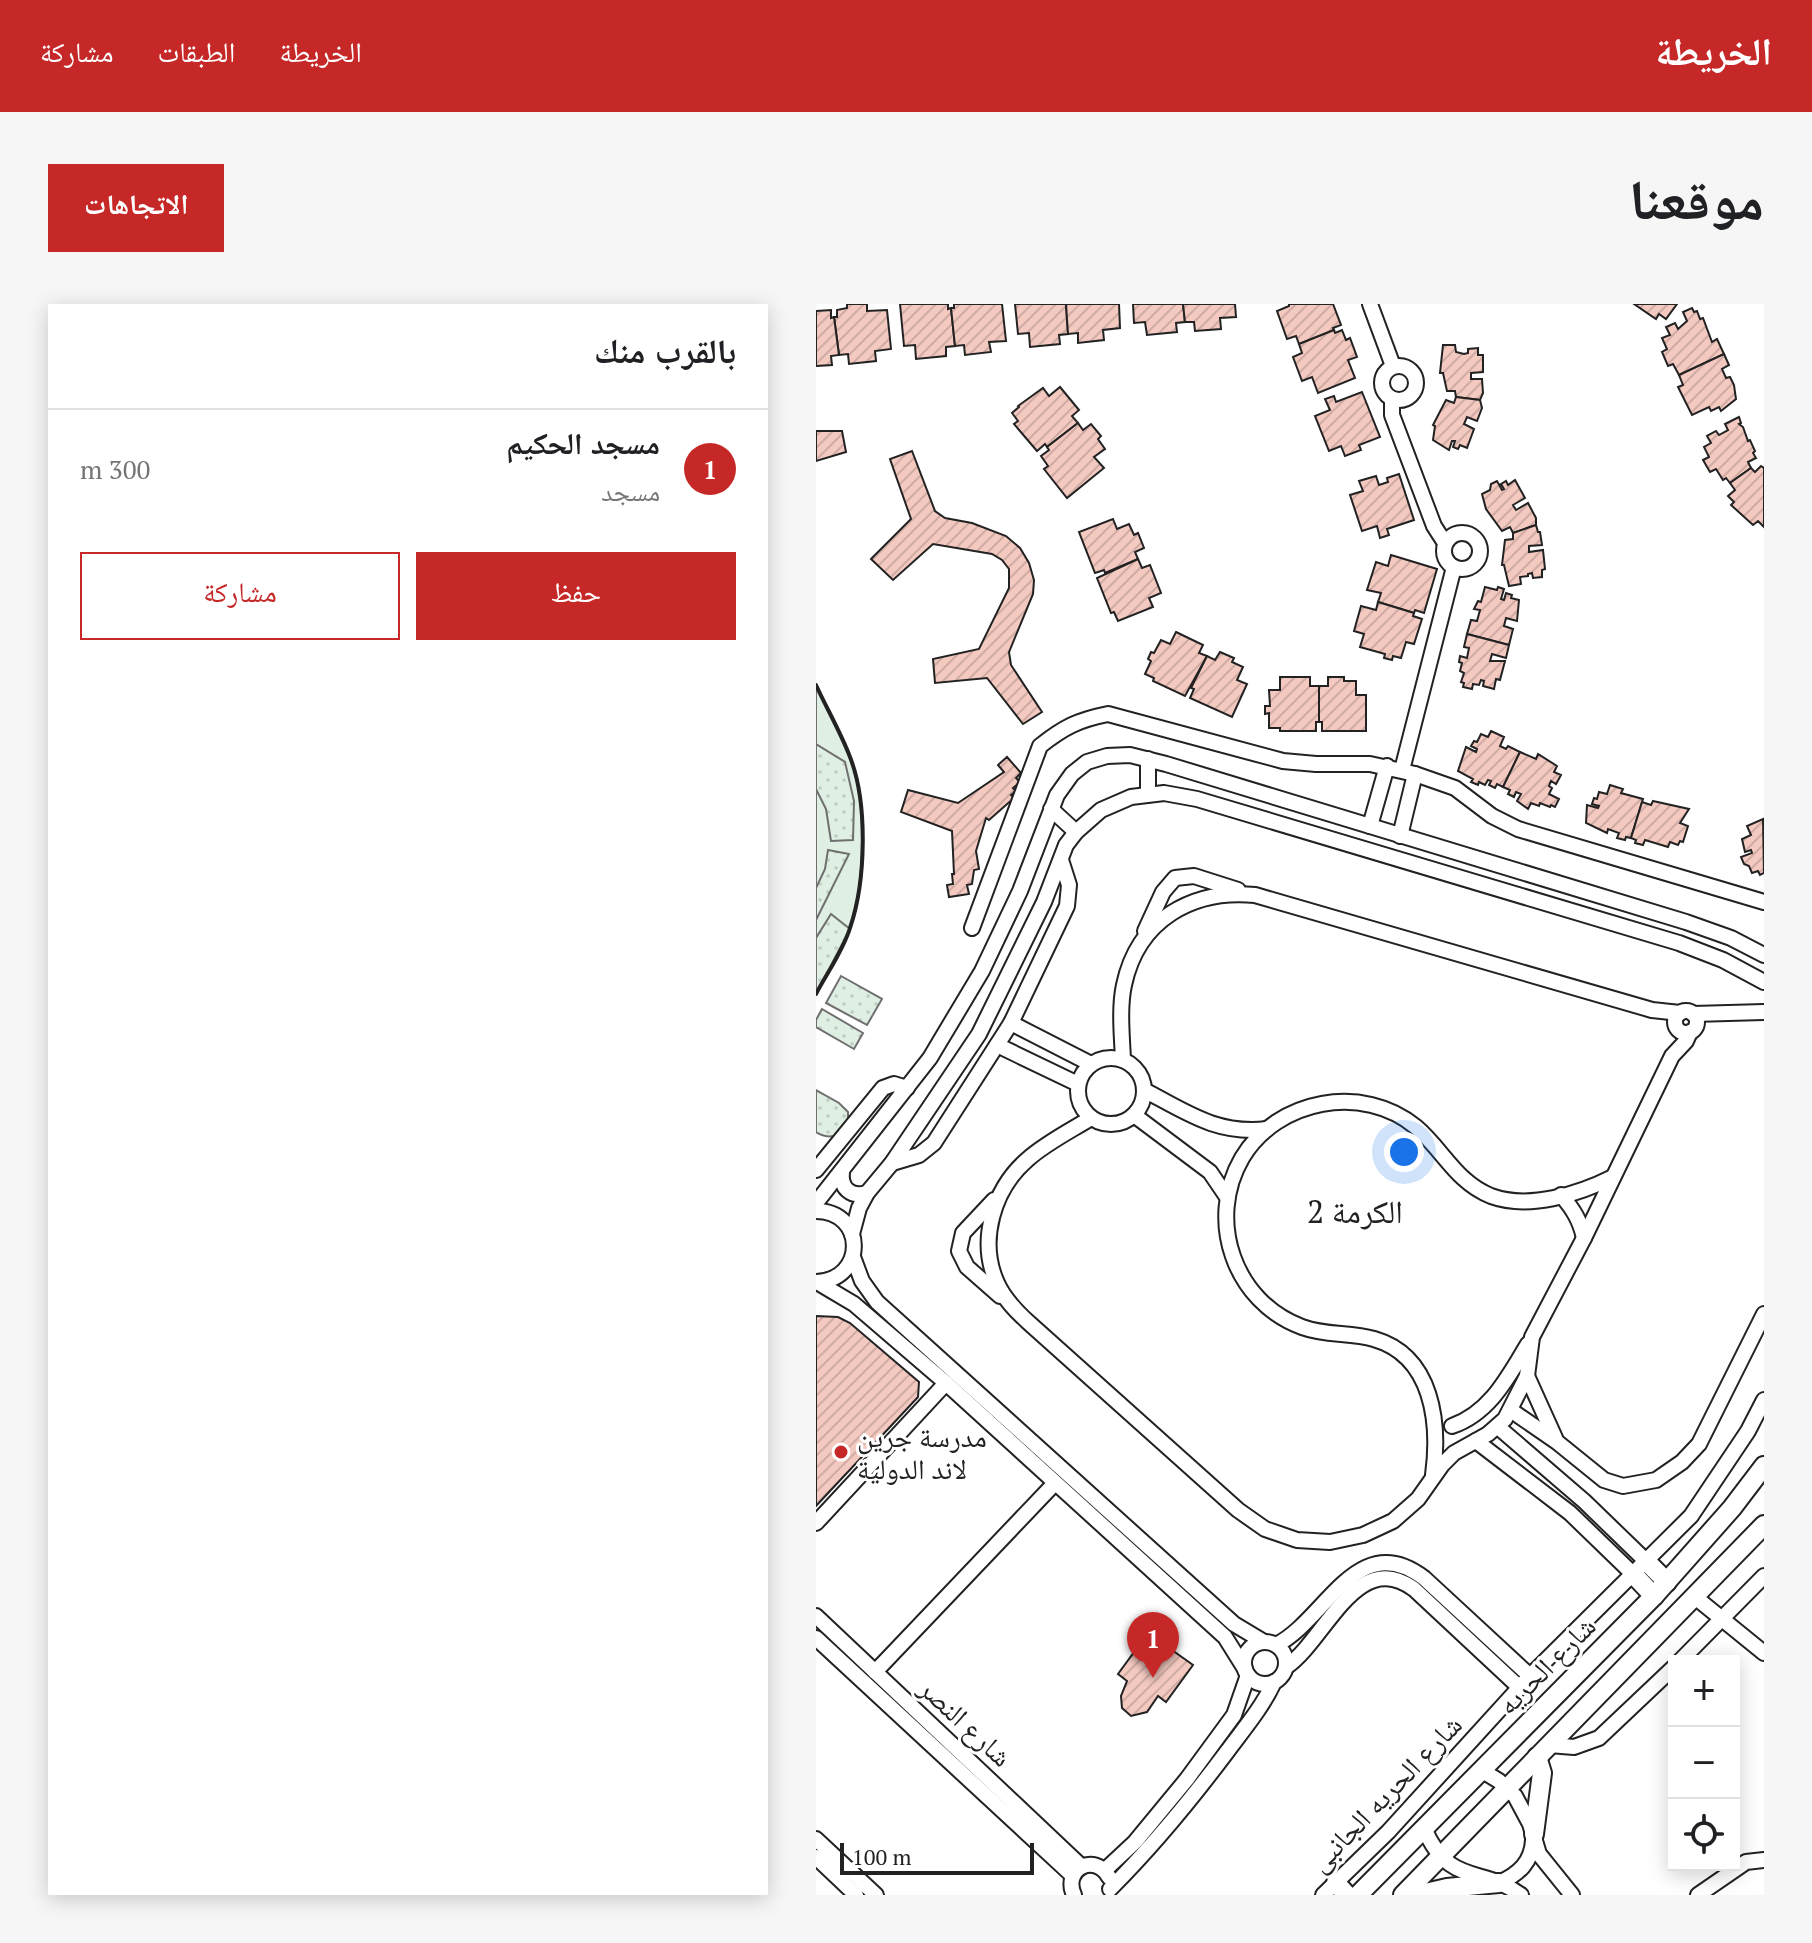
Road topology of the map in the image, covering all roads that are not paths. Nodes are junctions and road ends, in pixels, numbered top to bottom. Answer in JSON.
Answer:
{"nodes":[{"id":1,"x":1370,"y":304,"type":"edge"},
{"id":2,"x":1393,"y":366,"type":"junction"},
{"id":3,"x":1392,"y":399,"type":"junction"},
{"id":4,"x":1445,"y":543,"type":"junction"},
{"id":5,"x":1454,"y":567,"type":"junction"},
{"id":6,"x":1148,"y":759,"type":"junction"},
{"id":7,"x":1401,"y":770,"type":"junction"},
{"id":8,"x":1148,"y":793,"type":"junction"},
{"id":9,"x":1051,"y":809,"type":"junction"},
{"id":10,"x":1370,"y":826,"type":"junction"},
{"id":11,"x":1076,"y":832,"type":"junction"},
{"id":12,"x":1400,"y":836,"type":"junction"},
{"id":13,"x":1061,"y":860,"type":"junction"},
{"id":14,"x":1194,"y":876,"type":"junction"},
{"id":15,"x":1163,"y":892,"type":"junction"},
{"id":16,"x":1255,"y":895,"type":"junction"},
{"id":17,"x":1764,"y":902,"type":"edge"},
{"id":18,"x":1186,"y":905,"type":"junction"},
{"id":19,"x":972,"y":928,"type":"dead end"},
{"id":20,"x":1137,"y":950,"type":"junction"},
{"id":21,"x":1764,"y":955,"type":"edge"},
{"id":22,"x":1764,"y":982,"type":"edge"},
{"id":23,"x":1764,"y":1012,"type":"edge"},
{"id":24,"x":1011,"y":1023,"type":"junction"},
{"id":25,"x":1685,"y":1023,"type":"junction"},
{"id":26,"x":997,"y":1045,"type":"junction"},
{"id":27,"x":1123,"y":1060,"type":"junction"},
{"id":28,"x":1091,"y":1064,"type":"junction"},
{"id":29,"x":1078,"y":1084,"type":"junction"},
{"id":30,"x":907,"y":1088,"type":"junction"},
{"id":31,"x":1144,"y":1090,"type":"junction"},
{"id":32,"x":1134,"y":1115,"type":"junction"},
{"id":33,"x":1091,"y":1118,"type":"junction"},
{"id":34,"x":1267,"y":1129,"type":"junction"},
{"id":35,"x":892,"y":1163,"type":"junction"},
{"id":36,"x":816,"y":1170,"type":"edge"},
{"id":37,"x":842,"y":1172,"type":"junction"},
{"id":38,"x":1613,"y":1177,"type":"junction"},
{"id":39,"x":1003,"y":1191,"type":"junction"},
{"id":40,"x":867,"y":1193,"type":"junction"},
{"id":41,"x":1561,"y":1195,"type":"junction"},
{"id":42,"x":1227,"y":1197,"type":"junction"},
{"id":43,"x":816,"y":1203,"type":"edge"},
{"id":44,"x":816,"y":1211,"type":"edge"},
{"id":45,"x":963,"y":1233,"type":"junction"},
{"id":46,"x":852,"y":1234,"type":"junction"},
{"id":47,"x":988,"y":1237,"type":"junction"},
{"id":48,"x":1584,"y":1238,"type":"junction"},
{"id":49,"x":853,"y":1257,"type":"junction"},
{"id":50,"x":990,"y":1260,"type":"junction"},
{"id":51,"x":967,"y":1267,"type":"junction"},
{"id":52,"x":816,"y":1282,"type":"edge"},
{"id":53,"x":1011,"y":1306,"type":"junction"},
{"id":54,"x":1764,"y":1314,"type":"edge"},
{"id":55,"x":1532,"y":1337,"type":"junction"},
{"id":56,"x":1527,"y":1376,"type":"junction"},
{"id":57,"x":946,"y":1383,"type":"junction"},
{"id":58,"x":1503,"y":1385,"type":"junction"},
{"id":59,"x":1519,"y":1394,"type":"junction"},
{"id":60,"x":1764,"y":1400,"type":"edge"},
{"id":61,"x":980,"y":1405,"type":"junction"},
{"id":62,"x":1434,"y":1407,"type":"junction"},
{"id":63,"x":1512,"y":1411,"type":"junction"},
{"id":64,"x":1452,"y":1426,"type":"junction"},
{"id":65,"x":1498,"y":1427,"type":"junction"},
{"id":66,"x":1473,"y":1442,"type":"junction"},
{"id":67,"x":1557,"y":1442,"type":"junction"},
{"id":68,"x":1546,"y":1468,"type":"junction"},
{"id":69,"x":1761,"y":1476,"type":"edge"},
{"id":70,"x":1432,"y":1479,"type":"junction"},
{"id":71,"x":1055,"y":1483,"type":"junction"},
{"id":72,"x":1533,"y":1483,"type":"junction"},
{"id":73,"x":816,"y":1523,"type":"edge"},
{"id":74,"x":1764,"y":1525,"type":"edge"},
{"id":75,"x":1640,"y":1568,"type":"junction"},
{"id":76,"x":1764,"y":1576,"type":"edge"},
{"id":77,"x":1187,"y":1581,"type":"junction"},
{"id":78,"x":1419,"y":1584,"type":"junction"},
{"id":79,"x":1660,"y":1589,"type":"junction"},
{"id":80,"x":1177,"y":1594,"type":"junction"},
{"id":81,"x":1695,"y":1597,"type":"junction"},
{"id":82,"x":816,"y":1616,"type":"edge"},
{"id":83,"x":1723,"y":1620,"type":"junction"},
{"id":84,"x":816,"y":1638,"type":"edge"},
{"id":85,"x":1270,"y":1643,"type":"junction"},
{"id":86,"x":1764,"y":1653,"type":"edge"},
{"id":87,"x":1686,"y":1655,"type":"edge"},
{"id":88,"x":1286,"y":1667,"type":"junction"},
{"id":89,"x":875,"y":1672,"type":"junction"},
{"id":90,"x":1246,"y":1672,"type":"junction"},
{"id":91,"x":1668,"y":1673,"type":"edge"},
{"id":92,"x":1530,"y":1676,"type":"junction"},
{"id":93,"x":1274,"y":1682,"type":"junction"},
{"id":94,"x":1519,"y":1687,"type":"junction"},
{"id":95,"x":884,"y":1691,"type":"junction"},
{"id":96,"x":1543,"y":1751,"type":"junction"},
{"id":97,"x":1481,"y":1770,"type":"junction"},
{"id":98,"x":1507,"y":1788,"type":"junction"},
{"id":99,"x":1424,"y":1828,"type":"junction"},
{"id":100,"x":1534,"y":1834,"type":"junction"},
{"id":101,"x":816,"y":1839,"type":"edge"},
{"id":102,"x":816,"y":1857,"type":"edge"},
{"id":103,"x":1442,"y":1857,"type":"junction"},
{"id":104,"x":1764,"y":1860,"type":"edge"},
{"id":105,"x":827,"y":1868,"type":"edge"},
{"id":106,"x":1077,"y":1870,"type":"junction"},
{"id":107,"x":1105,"y":1870,"type":"junction"},
{"id":108,"x":1499,"y":1883,"type":"junction"},
{"id":109,"x":1336,"y":1891,"type":"edge"},
{"id":110,"x":1108,"y":1892,"type":"edge"},
{"id":111,"x":856,"y":1895,"type":"edge"},
{"id":112,"x":876,"y":1895,"type":"edge"},
{"id":113,"x":1074,"y":1895,"type":"edge"},
{"id":114,"x":1358,"y":1895,"type":"edge"},
{"id":115,"x":1403,"y":1895,"type":"edge"},
{"id":116,"x":1417,"y":1895,"type":"edge"},
{"id":117,"x":1521,"y":1895,"type":"edge"},
{"id":118,"x":1572,"y":1895,"type":"edge"},
{"id":119,"x":1698,"y":1895,"type":"edge"}],
"edges":[{"from":1,"to":2,"type":"street"},
{"from":2,"to":3,"type":"street"},
{"from":2,"to":3,"type":"street"},
{"from":3,"to":4,"type":"street"},
{"from":4,"to":5,"type":"street"},
{"from":4,"to":5,"type":"street"},
{"from":5,"to":7,"type":"street"},
{"from":6,"to":8,"type":"street"},
{"from":6,"to":9,"type":"street"},
{"from":6,"to":10,"type":"street"},
{"from":7,"to":10,"type":"street"},
{"from":7,"to":12,"type":"street"},
{"from":7,"to":17,"type":"street"},
{"from":7,"to":19,"type":"street"},
{"from":8,"to":11,"type":"street"},
{"from":8,"to":22,"type":"street"},
{"from":9,"to":11,"type":"street"},
{"from":9,"to":30,"type":"street"},
{"from":10,"to":12,"type":"street"},
{"from":11,"to":13,"type":"street"},
{"from":12,"to":21,"type":"street"},
{"from":13,"to":24,"type":"street"},
{"from":13,"to":35,"type":"street"},
{"from":14,"to":15,"type":"street"},
{"from":14,"to":16,"type":"street"},
{"from":14,"to":18,"type":"street"},
{"from":15,"to":18,"type":"street"},
{"from":15,"to":20,"type":"street"},
{"from":16,"to":18,"type":"street"},
{"from":16,"to":25,"type":"street"},
{"from":18,"to":20,"type":"street"},
{"from":20,"to":27,"type":"street"},
{"from":23,"to":25,"type":"street"},
{"from":24,"to":26,"type":"street"},
{"from":24,"to":28,"type":"street"},
{"from":25,"to":38,"type":"street"},
{"from":26,"to":29,"type":"street"},
{"from":26,"to":35,"type":"street"},
{"from":27,"to":28,"type":"street"},
{"from":27,"to":31,"type":"street"},
{"from":28,"to":29,"type":"street"},
{"from":29,"to":33,"type":"street"},
{"from":30,"to":36,"type":"street"},
{"from":30,"to":37,"type":"street"},
{"from":31,"to":32,"type":"street"},
{"from":31,"to":34,"type":"street"},
{"from":32,"to":33,"type":"street"},
{"from":32,"to":42,"type":"street"},
{"from":33,"to":39,"type":"street"},
{"from":34,"to":41,"type":"street"},
{"from":34,"to":42,"type":"street"},
{"from":35,"to":40,"type":"street"},
{"from":37,"to":40,"type":"street"},
{"from":37,"to":43,"type":"street"},
{"from":38,"to":41,"type":"street"},
{"from":38,"to":48,"type":"street"},
{"from":39,"to":45,"type":"street"},
{"from":39,"to":47,"type":"street"},
{"from":40,"to":46,"type":"street"},
{"from":41,"to":48,"type":"street"},
{"from":42,"to":62,"type":"street"},
{"from":44,"to":46,"type":"street"},
{"from":45,"to":47,"type":"street"},
{"from":45,"to":51,"type":"street"},
{"from":46,"to":49,"type":"street"},
{"from":47,"to":50,"type":"street"},
{"from":48,"to":55,"type":"street"},
{"from":49,"to":52,"type":"street"},
{"from":49,"to":61,"type":"street"},
{"from":50,"to":51,"type":"street"},
{"from":50,"to":53,"type":"street"},
{"from":51,"to":53,"type":"street"},
{"from":52,"to":57,"type":"street"},
{"from":53,"to":70,"type":"street"},
{"from":54,"to":67,"type":"street"},
{"from":55,"to":56,"type":"street"},
{"from":55,"to":58,"type":"street"},
{"from":56,"to":59,"type":"street"},
{"from":56,"to":67,"type":"street"},
{"from":57,"to":61,"type":"street"},
{"from":57,"to":73,"type":"street"},
{"from":58,"to":59,"type":"street"},
{"from":58,"to":64,"type":"street"},
{"from":59,"to":63,"type":"street"},
{"from":60,"to":75,"type":"street","name":"شارع الحريه الجانبى"},
{"from":61,"to":71,"type":"street"},
{"from":61,"to":77,"type":"street"},
{"from":62,"to":64,"type":"street"},
{"from":62,"to":70,"type":"street"},
{"from":63,"to":65,"type":"street"},
{"from":63,"to":67,"type":"street"},
{"from":64,"to":66,"type":"street"},
{"from":65,"to":66,"type":"street"},
{"from":65,"to":68,"type":"street"},
{"from":66,"to":70,"type":"street"},
{"from":66,"to":72,"type":"street"},
{"from":68,"to":72,"type":"street"},
{"from":68,"to":75,"type":"street"},
{"from":69,"to":79,"type":"main road","name":"شارع الحريه"},
{"from":71,"to":80,"type":"street"},
{"from":71,"to":89,"type":"street"},
{"from":72,"to":75,"type":"street"},
{"from":74,"to":81,"type":"main road","name":"شارع الحريه"},
{"from":75,"to":79,"type":"main road"},
{"from":75,"to":92,"type":"street","name":"شارع الحريه الجانبى"},
{"from":76,"to":83,"type":"street"},
{"from":77,"to":80,"type":"street"},
{"from":77,"to":85,"type":"street"},
{"from":78,"to":85,"type":"street"},
{"from":78,"to":88,"type":"street"},
{"from":78,"to":92,"type":"street"},
{"from":78,"to":94,"type":"street"},
{"from":79,"to":97,"type":"main road","name":"شارع الحريه"},
{"from":80,"to":90,"type":"street"},
{"from":81,"to":83,"type":"street"},
{"from":81,"to":96,"type":"main road","name":"شارع الحريه"},
{"from":82,"to":89,"type":"street","name":"شارع النصر"},
{"from":83,"to":86,"type":"street"},
{"from":83,"to":87,"type":"street"},
{"from":84,"to":95,"type":"street","name":"شارع النصر"},
{"from":85,"to":88,"type":"street"},
{"from":85,"to":90,"type":"street"},
{"from":88,"to":93,"type":"street"},
{"from":89,"to":95,"type":"street","name":"شارع النصر"},
{"from":90,"to":93,"type":"street"},
{"from":90,"to":107,"type":"street"},
{"from":91,"to":96,"type":"street"},
{"from":92,"to":94,"type":"street","name":"شارع الحريه الجانبى"},
{"from":93,"to":110,"type":"street"},
{"from":94,"to":109,"type":"street","name":"شارع الحريه الجانبى"},
{"from":95,"to":106,"type":"street","name":"شارع النصر"},
{"from":96,"to":98,"type":"main road","name":"شارع الحريه"},
{"from":96,"to":100,"type":"main road"},
{"from":97,"to":98,"type":"street"},
{"from":97,"to":99,"type":"main road","name":"شارع الحريه"},
{"from":98,"to":100,"type":"street"},
{"from":98,"to":103,"type":"main road","name":"شارع الحريه"},
{"from":99,"to":103,"type":"street"},
{"from":99,"to":114,"type":"main road","name":"شارع الحريه"},
{"from":100,"to":108,"type":"street"},
{"from":100,"to":118,"type":"street"},
{"from":101,"to":105,"type":"street"},
{"from":102,"to":105,"type":"street"},
{"from":103,"to":108,"type":"street"},
{"from":103,"to":115,"type":"main road","name":"شارع الحريه"},
{"from":104,"to":119,"type":"street"},
{"from":105,"to":111,"type":"street"},
{"from":105,"to":112,"type":"street"},
{"from":106,"to":107,"type":"street"},
{"from":106,"to":113,"type":"street"},
{"from":107,"to":110,"type":"street"},
{"from":108,"to":116,"type":"main road"},
{"from":108,"to":117,"type":"street"}]}
